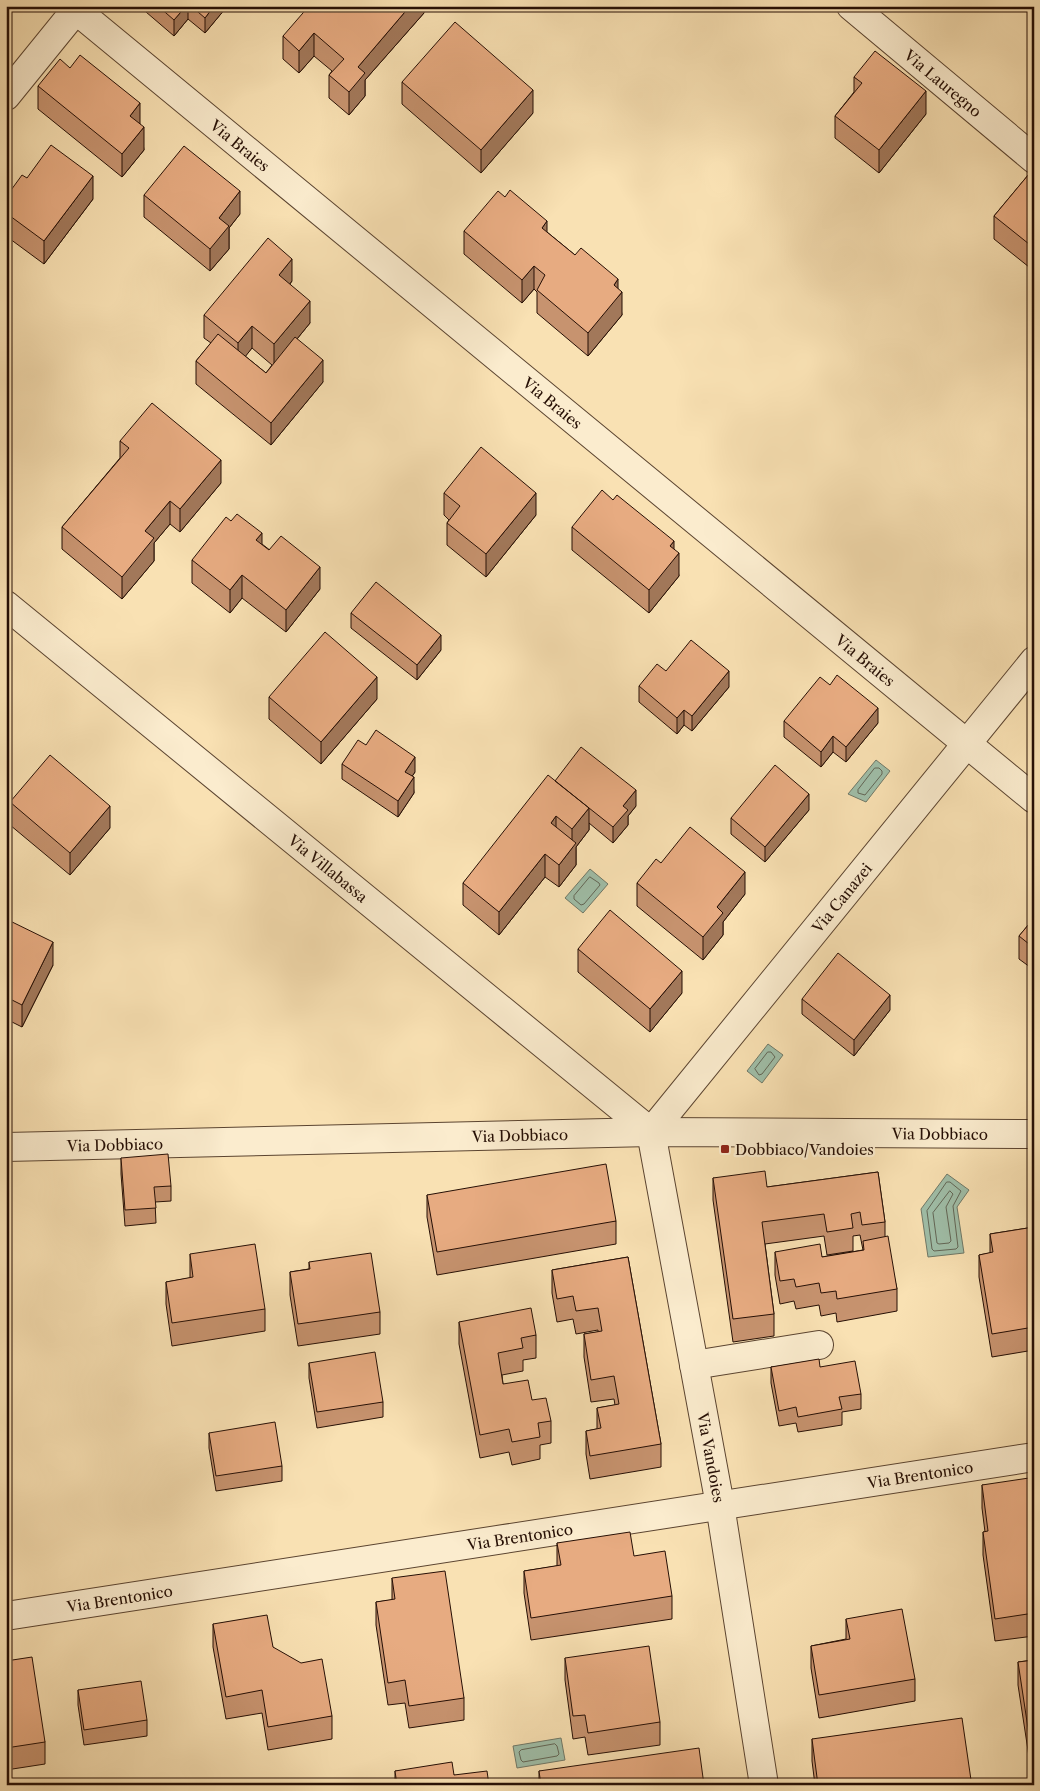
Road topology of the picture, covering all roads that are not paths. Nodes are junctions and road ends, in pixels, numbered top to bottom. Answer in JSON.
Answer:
{"nodes":[{"id":1,"x":851,"y":6,"type":"edge"},
{"id":2,"x":75,"y":8,"type":"edge"},
{"id":3,"x":6,"y":96,"type":"edge"},
{"id":4,"x":1034,"y":159,"type":"edge"},
{"id":5,"x":6,"y":605,"type":"edge"},
{"id":6,"x":1034,"y":661,"type":"edge"},
{"id":7,"x":967,"y":744,"type":"junction"},
{"id":8,"x":1034,"y":799,"type":"edge"},
{"id":9,"x":650,"y":1132,"type":"junction"},
{"id":10,"x":1034,"y":1134,"type":"edge"},
{"id":11,"x":6,"y":1147,"type":"edge"},
{"id":12,"x":820,"y":1345,"type":"dead end"},
{"id":13,"x":694,"y":1365,"type":"junction"},
{"id":14,"x":1034,"y":1457,"type":"edge"},
{"id":15,"x":720,"y":1504,"type":"junction"},
{"id":16,"x":6,"y":1616,"type":"edge"},
{"id":17,"x":764,"y":1785,"type":"edge"}],
"edges":[{"from":1,"to":4,"type":"street","name":"Via Lauregno"},
{"from":2,"to":3,"type":"street"},
{"from":2,"to":7,"type":"street","name":"Via Braies"},
{"from":5,"to":9,"type":"street","name":"Via Villabassa"},
{"from":6,"to":7,"type":"street","name":"Via Canazei"},
{"from":7,"to":8,"type":"street","name":"Via Braies"},
{"from":7,"to":9,"type":"street","name":"Via Canazei"},
{"from":9,"to":10,"type":"street","name":"Via Dobbiaco"},
{"from":9,"to":11,"type":"street","name":"Via Dobbiaco"},
{"from":9,"to":13,"type":"street","name":"Via Vandoies"},
{"from":12,"to":13,"type":"street"},
{"from":13,"to":15,"type":"street","name":"Via Vandoies"},
{"from":14,"to":15,"type":"street","name":"Via Brentonico"},
{"from":15,"to":16,"type":"street","name":"Via Brentonico"},
{"from":15,"to":17,"type":"street","name":"Via Vandoies"}]}
